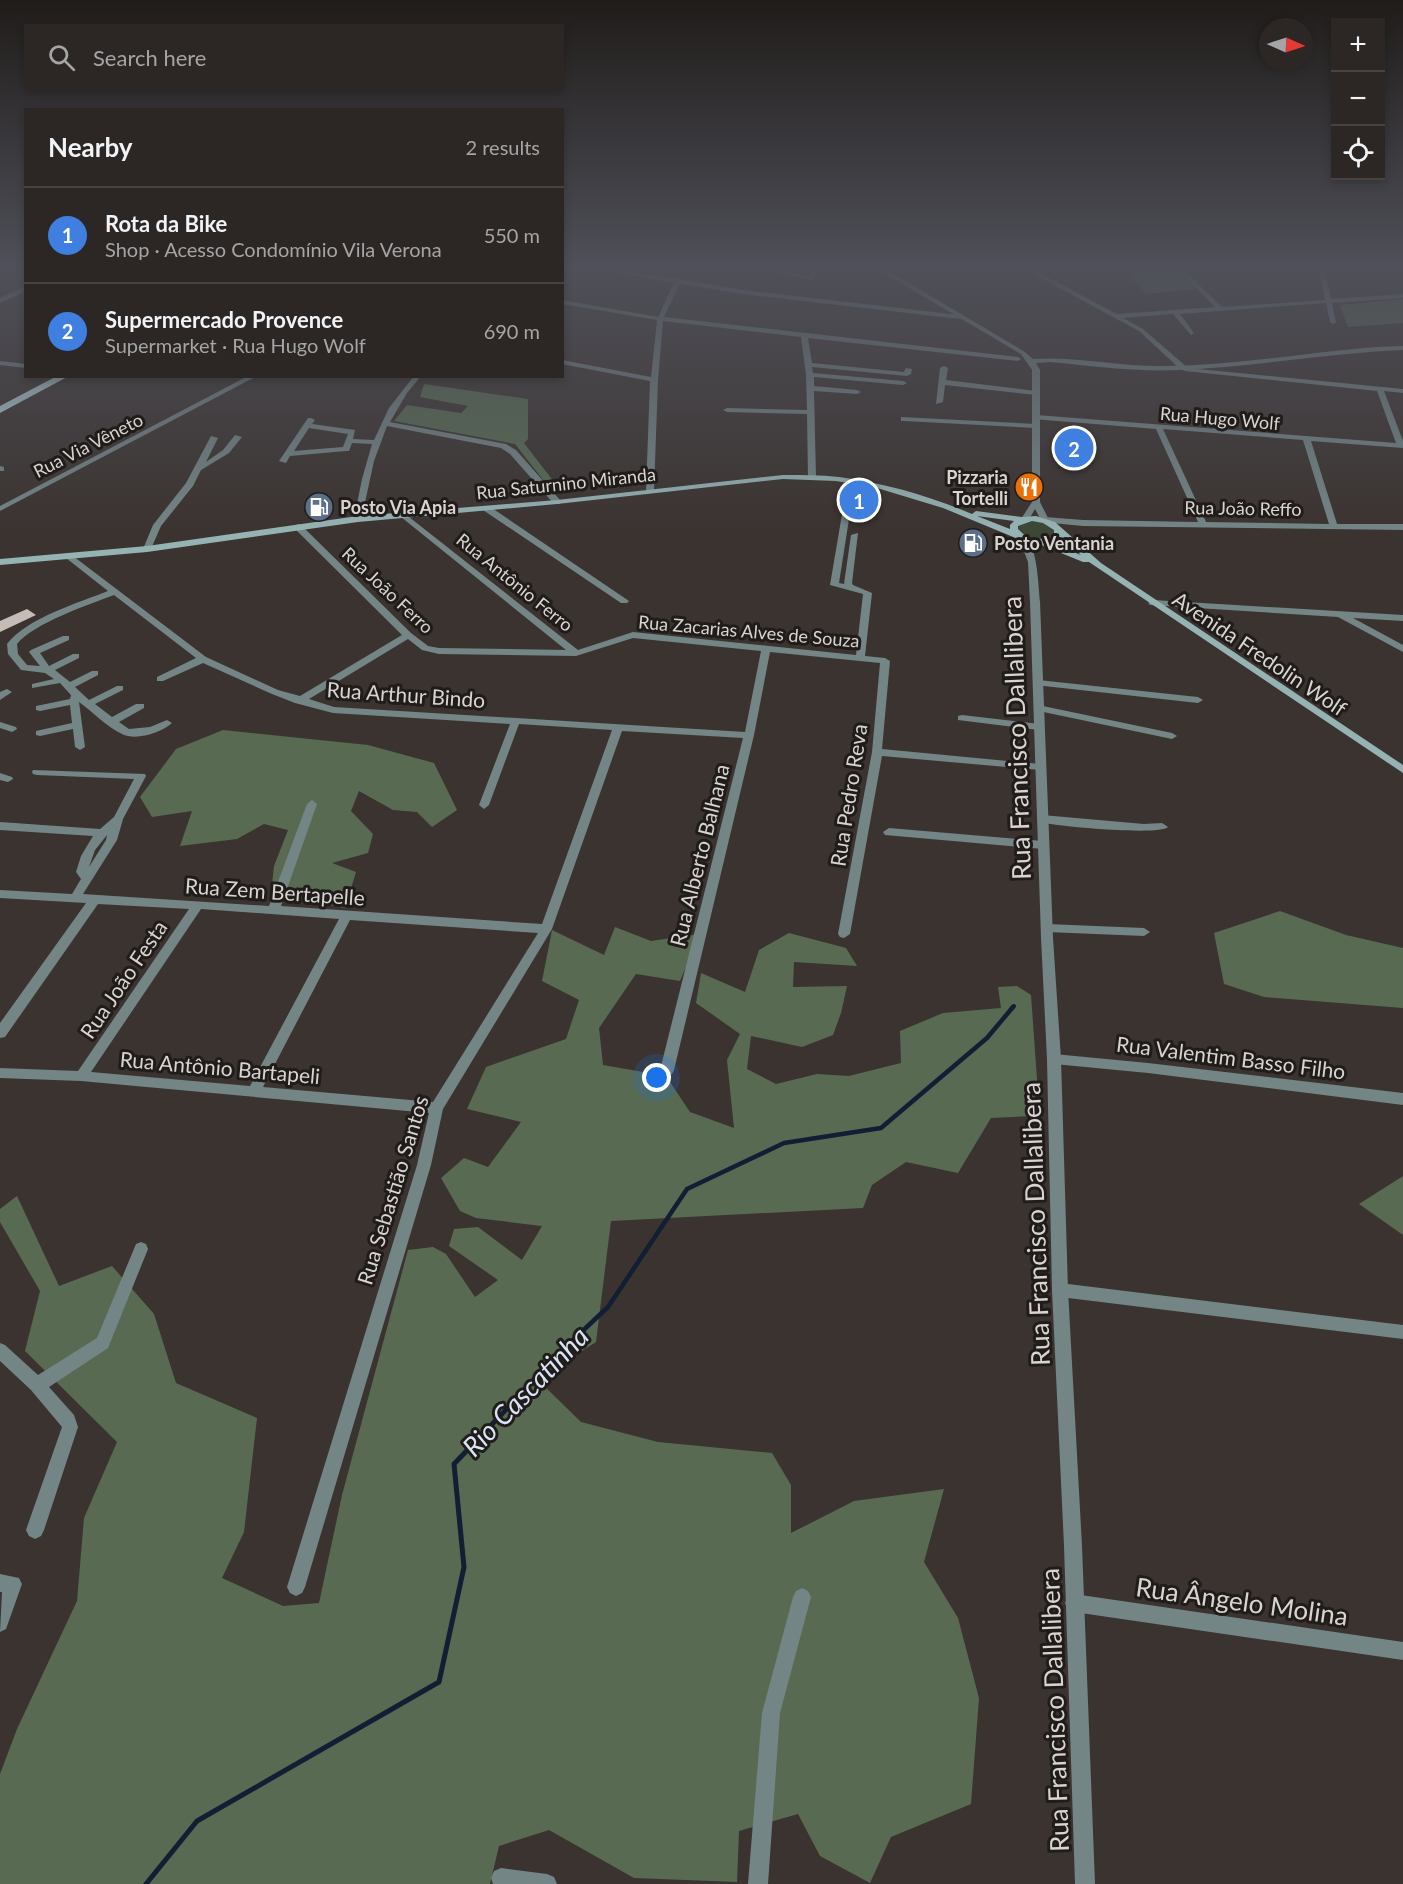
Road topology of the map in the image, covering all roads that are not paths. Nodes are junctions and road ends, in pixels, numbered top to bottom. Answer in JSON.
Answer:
{"nodes":[{"id":1,"x":656,"y":357,"type":"edge"},
{"id":2,"x":808,"y":357,"type":"edge"},
{"id":3,"x":999,"y":357,"type":"edge"},
{"id":4,"x":1026,"y":357,"type":"edge"},
{"id":5,"x":1171,"y":357,"type":"edge"},
{"id":6,"x":1280,"y":357,"type":"edge"},
{"id":7,"x":1018,"y":359,"type":"dead end"},
{"id":8,"x":1031,"y":360,"type":"junction"},
{"id":9,"x":564,"y":362,"type":"edge"},
{"id":10,"x":0,"y":363,"type":"edge"},
{"id":11,"x":809,"y":364,"type":"junction"},
{"id":12,"x":1219,"y":365,"type":"junction"},
{"id":13,"x":24,"y":366,"type":"edge"},
{"id":14,"x":944,"y":368,"type":"dead end"},
{"id":15,"x":1182,"y":368,"type":"junction"},
{"id":16,"x":908,"y":369,"type":"dead end"},
{"id":17,"x":1220,"y":374,"type":"junction"},
{"id":18,"x":810,"y":375,"type":"junction"},
{"id":19,"x":51,"y":378,"type":"edge"},
{"id":20,"x":61,"y":378,"type":"edge"},
{"id":21,"x":250,"y":378,"type":"edge"},
{"id":22,"x":416,"y":378,"type":"edge"},
{"id":23,"x":654,"y":380,"type":"junction"},
{"id":24,"x":942,"y":382,"type":"junction"},
{"id":25,"x":903,"y":383,"type":"dead end"},
{"id":26,"x":810,"y":388,"type":"junction"},
{"id":27,"x":1380,"y":389,"type":"junction"},
{"id":28,"x":1403,"y":391,"type":"edge"},
{"id":29,"x":857,"y":392,"type":"dead end"},
{"id":30,"x":1036,"y":393,"type":"junction"},
{"id":31,"x":939,"y":402,"type":"dead end"},
{"id":32,"x":0,"y":408,"type":"edge"},
{"id":33,"x":727,"y":410,"type":"dead end"},
{"id":34,"x":810,"y":412,"type":"junction"},
{"id":35,"x":1036,"y":417,"type":"junction"},
{"id":36,"x":904,"y":419,"type":"dead end"},
{"id":37,"x":385,"y":423,"type":"junction"},
{"id":38,"x":1036,"y":426,"type":"junction"},
{"id":39,"x":1159,"y":429,"type":"junction"},
{"id":40,"x":238,"y":437,"type":"dead end"},
{"id":41,"x":214,"y":438,"type":"dead end"},
{"id":42,"x":1307,"y":440,"type":"junction"},
{"id":43,"x":349,"y":441,"type":"junction"},
{"id":44,"x":376,"y":442,"type":"junction"},
{"id":45,"x":1402,"y":446,"type":"edge"},
{"id":46,"x":199,"y":469,"type":"junction"},
{"id":47,"x":812,"y":478,"type":"junction"},
{"id":48,"x":851,"y":481,"type":"junction"},
{"id":49,"x":650,"y":490,"type":"junction"},
{"id":50,"x":557,"y":502,"type":"junction"},
{"id":51,"x":1036,"y":502,"type":"junction"},
{"id":52,"x":0,"y":508,"type":"edge"},
{"id":53,"x":486,"y":508,"type":"junction"},
{"id":54,"x":954,"y":509,"type":"junction"},
{"id":55,"x":404,"y":515,"type":"junction"},
{"id":56,"x":358,"y":519,"type":"junction"},
{"id":57,"x":1024,"y":519,"type":"junction"},
{"id":58,"x":1045,"y":520,"type":"junction"},
{"id":59,"x":1083,"y":523,"type":"junction"},
{"id":60,"x":1203,"y":524,"type":"junction"},
{"id":61,"x":1334,"y":526,"type":"junction"},
{"id":62,"x":298,"y":527,"type":"junction"},
{"id":63,"x":1403,"y":527,"type":"edge"},
{"id":64,"x":1057,"y":529,"type":"junction"},
{"id":65,"x":855,"y":535,"type":"dead end"},
{"id":66,"x":1022,"y":537,"type":"junction"},
{"id":67,"x":1039,"y":542,"type":"junction"},
{"id":68,"x":147,"y":549,"type":"junction"},
{"id":69,"x":69,"y":556,"type":"junction"},
{"id":70,"x":0,"y":562,"type":"edge"},
{"id":71,"x":1032,"y":562,"type":"junction"},
{"id":72,"x":1098,"y":565,"type":"junction"},
{"id":73,"x":849,"y":587,"type":"junction"},
{"id":74,"x":113,"y":592,"type":"junction"},
{"id":75,"x":624,"y":601,"type":"dead end"},
{"id":76,"x":1153,"y":603,"type":"junction"},
{"id":77,"x":1337,"y":613,"type":"junction"},
{"id":78,"x":1403,"y":618,"type":"edge"},
{"id":79,"x":408,"y":636,"type":"junction"},
{"id":80,"x":66,"y":638,"type":"dead end"},
{"id":81,"x":766,"y":649,"type":"junction"},
{"id":82,"x":1403,"y":649,"type":"edge"},
{"id":83,"x":576,"y":653,"type":"junction"},
{"id":84,"x":76,"y":656,"type":"dead end"},
{"id":85,"x":203,"y":659,"type":"junction"},
{"id":86,"x":860,"y":659,"type":"junction"},
{"id":87,"x":885,"y":661,"type":"joint"},
{"id":88,"x":48,"y":670,"type":"junction"},
{"id":89,"x":95,"y":673,"type":"dead end"},
{"id":90,"x":160,"y":679,"type":"dead end"},
{"id":91,"x":1038,"y":683,"type":"junction"},
{"id":92,"x":34,"y":686,"type":"dead end"},
{"id":93,"x":120,"y":688,"type":"dead end"},
{"id":94,"x":70,"y":691,"type":"junction"},
{"id":95,"x":1198,"y":700,"type":"dead end"},
{"id":96,"x":299,"y":701,"type":"junction"},
{"id":97,"x":88,"y":704,"type":"junction"},
{"id":98,"x":140,"y":706,"type":"dead end"},
{"id":99,"x":40,"y":708,"type":"dead end"},
{"id":100,"x":1038,"y":708,"type":"junction"},
{"id":101,"x":962,"y":718,"type":"dead end"},
{"id":102,"x":516,"y":720,"type":"junction"},
{"id":103,"x":112,"y":721,"type":"junction"},
{"id":104,"x":167,"y":723,"type":"dead end"},
{"id":105,"x":0,"y":725,"type":"edge"},
{"id":106,"x":77,"y":725,"type":"junction"},
{"id":107,"x":618,"y":727,"type":"junction"},
{"id":108,"x":1039,"y":727,"type":"junction"},
{"id":109,"x":12,"y":729,"type":"dead end"},
{"id":110,"x":40,"y":733,"type":"dead end"},
{"id":111,"x":749,"y":735,"type":"junction"},
{"id":112,"x":1172,"y":736,"type":"dead end"},
{"id":113,"x":80,"y":747,"type":"dead end"},
{"id":114,"x":877,"y":752,"type":"junction"},
{"id":115,"x":1040,"y":767,"type":"junction"},
{"id":116,"x":1403,"y":771,"type":"edge"},
{"id":117,"x":37,"y":772,"type":"dead end"},
{"id":118,"x":312,"y":804,"type":"dead end"},
{"id":119,"x":484,"y":805,"type":"dead end"},
{"id":120,"x":118,"y":819,"type":"junction"},
{"id":121,"x":1042,"y":819,"type":"junction"},
{"id":122,"x":0,"y":826,"type":"edge"},
{"id":123,"x":1162,"y":827,"type":"dead end"},
{"id":124,"x":99,"y":832,"type":"junction"},
{"id":125,"x":889,"y":832,"type":"dead end"},
{"id":126,"x":1043,"y":845,"type":"junction"},
{"id":127,"x":86,"y":878,"type":"junction"},
{"id":128,"x":0,"y":894,"type":"edge"},
{"id":129,"x":75,"y":898,"type":"junction"},
{"id":130,"x":95,"y":899,"type":"junction"},
{"id":131,"x":198,"y":904,"type":"junction"},
{"id":132,"x":273,"y":911,"type":"junction"},
{"id":133,"x":346,"y":916,"type":"junction"},
{"id":134,"x":1047,"y":928,"type":"junction"},
{"id":135,"x":546,"y":929,"type":"junction"},
{"id":136,"x":1144,"y":932,"type":"dead end"},
{"id":137,"x":844,"y":934,"type":"dead end"},
{"id":138,"x":0,"y":1032,"type":"edge"},
{"id":139,"x":1054,"y":1059,"type":"junction"},
{"id":140,"x":667,"y":1070,"type":"dead end"},
{"id":141,"x":0,"y":1073,"type":"edge"},
{"id":142,"x":81,"y":1076,"type":"junction"},
{"id":143,"x":254,"y":1091,"type":"junction"},
{"id":144,"x":1403,"y":1099,"type":"edge"},
{"id":145,"x":437,"y":1108,"type":"junction"},
{"id":146,"x":141,"y":1249,"type":"dead end"},
{"id":147,"x":1060,"y":1290,"type":"junction"},
{"id":148,"x":1403,"y":1332,"type":"edge"},
{"id":149,"x":0,"y":1350,"type":"edge"},
{"id":150,"x":37,"y":1385,"type":"junction"},
{"id":151,"x":35,"y":1530,"type":"dead end"},
{"id":152,"x":0,"y":1583,"type":"edge"},
{"id":153,"x":296,"y":1587,"type":"dead end"},
{"id":154,"x":802,"y":1597,"type":"dead end"},
{"id":155,"x":1074,"y":1603,"type":"junction"},
{"id":156,"x":0,"y":1623,"type":"edge"},
{"id":157,"x":1403,"y":1651,"type":"edge"},
{"id":158,"x":501,"y":1878,"type":"dead end"},
{"id":159,"x":547,"y":1884,"type":"edge"},
{"id":160,"x":758,"y":1884,"type":"edge"},
{"id":161,"x":1085,"y":1884,"type":"edge"}],
"edges":[{"from":1,"to":23,"type":"street"},
{"from":2,"to":11,"type":"street"},
{"from":3,"to":7,"type":"street"},
{"from":4,"to":8,"type":"street"},
{"from":5,"to":15,"type":"street"},
{"from":6,"to":12,"type":"street"},
{"from":8,"to":15,"type":"street"},
{"from":8,"to":30,"type":"street"},
{"from":9,"to":23,"type":"street"},
{"from":10,"to":13,"type":"street"},
{"from":11,"to":16,"type":"street"},
{"from":11,"to":18,"type":"street"},
{"from":12,"to":15,"type":"street"},
{"from":12,"to":17,"type":"street"},
{"from":14,"to":24,"type":"street"},
{"from":15,"to":17,"type":"street"},
{"from":17,"to":27,"type":"street"},
{"from":18,"to":25,"type":"street"},
{"from":18,"to":26,"type":"street"},
{"from":19,"to":32,"type":"main road"},
{"from":20,"to":32,"type":"main road"},
{"from":21,"to":52,"type":"street","name":"Rua Via Vêneto"},
{"from":22,"to":37,"type":"street"},
{"from":23,"to":49,"type":"street"},
{"from":24,"to":30,"type":"street"},
{"from":24,"to":31,"type":"street"},
{"from":26,"to":29,"type":"street"},
{"from":26,"to":34,"type":"street"},
{"from":27,"to":28,"type":"street"},
{"from":27,"to":45,"type":"street"},
{"from":30,"to":35,"type":"street"},
{"from":33,"to":34,"type":"street"},
{"from":34,"to":47,"type":"street"},
{"from":35,"to":38,"type":"street"},
{"from":35,"to":39,"type":"street","name":"Rua Hugo Wolf"},
{"from":36,"to":38,"type":"street"},
{"from":37,"to":44,"type":"street"},
{"from":37,"to":50,"type":"street"},
{"from":38,"to":51,"type":"street"},
{"from":39,"to":42,"type":"street","name":"Rua Hugo Wolf"},
{"from":39,"to":60,"type":"street"},
{"from":40,"to":46,"type":"street"},
{"from":41,"to":46,"type":"street"},
{"from":42,"to":45,"type":"street","name":"Rua Hugo Wolf"},
{"from":42,"to":61,"type":"street"},
{"from":43,"to":43,"type":"street"},
{"from":43,"to":44,"type":"street"},
{"from":44,"to":56,"type":"street"},
{"from":46,"to":68,"type":"street"},
{"from":47,"to":48,"type":"main road","name":"Rua Saturnino Miranda"},
{"from":47,"to":49,"type":"main road","name":"Rua Saturnino Miranda"},
{"from":48,"to":54,"type":"main road","name":"Rua Saturnino Miranda"},
{"from":48,"to":73,"type":"street"},
{"from":49,"to":50,"type":"main road","name":"Rua Saturnino Miranda"},
{"from":50,"to":53,"type":"main road","name":"Rua Saturnino Miranda"},
{"from":51,"to":57,"type":"street"},
{"from":51,"to":58,"type":"street"},
{"from":53,"to":55,"type":"main road","name":"Rua Saturnino Miranda"},
{"from":53,"to":75,"type":"street"},
{"from":54,"to":57,"type":"main road","name":"Rua Saturnino Miranda"},
{"from":54,"to":66,"type":"main road","name":"Rua Saturnino Miranda"},
{"from":55,"to":56,"type":"main road","name":"Rua Saturnino Miranda"},
{"from":55,"to":83,"type":"street","name":"Rua Antônio Ferro"},
{"from":56,"to":62,"type":"main road","name":"Rua Saturnino Miranda"},
{"from":57,"to":58,"type":"main road","name":"Rua Saturnino Miranda"},
{"from":57,"to":66,"type":"main road"},
{"from":58,"to":59,"type":"street","name":"Rua João Reffo"},
{"from":58,"to":64,"type":"main road","name":"Avenida Fredolin Wolf"},
{"from":59,"to":60,"type":"street","name":"Rua João Reffo"},
{"from":59,"to":64,"type":"street","name":"Rua João Reffo"},
{"from":60,"to":61,"type":"street","name":"Rua João Reffo"},
{"from":61,"to":63,"type":"street","name":"Rua João Reffo"},
{"from":62,"to":68,"type":"main road","name":"Rua Saturnino Miranda"},
{"from":62,"to":79,"type":"street","name":"Rua João Ferro"},
{"from":64,"to":67,"type":"main road"},
{"from":64,"to":72,"type":"main road","name":"Avenida Fredolin Wolf"},
{"from":65,"to":73,"type":"street"},
{"from":66,"to":67,"type":"main road","name":"Rua Saturnino Miranda"},
{"from":66,"to":71,"type":"street","name":"Rua Francisco Dallalibera"},
{"from":67,"to":71,"type":"street","name":"Rua Francisco Dallalibera"},
{"from":67,"to":72,"type":"main road","name":"Avenida Fredolin Wolf"},
{"from":68,"to":69,"type":"main road","name":"Rua Saturnino Miranda"},
{"from":69,"to":70,"type":"main road","name":"Rua Saturnino Miranda"},
{"from":69,"to":74,"type":"street","name":"Rua Arthur Bindo"},
{"from":71,"to":91,"type":"street","name":"Rua Francisco Dallalibera"},
{"from":72,"to":76,"type":"main road","name":"Avenida Fredolin Wolf"},
{"from":73,"to":86,"type":"street"},
{"from":74,"to":85,"type":"street","name":"Rua Arthur Bindo"},
{"from":74,"to":88,"type":"street"},
{"from":76,"to":77,"type":"street"},
{"from":76,"to":116,"type":"main road","name":"Avenida Fredolin Wolf"},
{"from":77,"to":78,"type":"street"},
{"from":77,"to":82,"type":"street"},
{"from":79,"to":83,"type":"street","name":"Rua João Ferro"},
{"from":79,"to":96,"type":"street"},
{"from":80,"to":88,"type":"street"},
{"from":81,"to":83,"type":"street","name":"Rua Zacarias Alves de Souza"},
{"from":81,"to":86,"type":"street","name":"Rua Zacarias Alves de Souza"},
{"from":81,"to":111,"type":"street","name":"Rua Alberto Balhana"},
{"from":84,"to":88,"type":"street"},
{"from":85,"to":90,"type":"street"},
{"from":85,"to":96,"type":"street","name":"Rua Arthur Bindo"},
{"from":86,"to":87,"type":"street","name":"Rua Zacarias Alves de Souza"},
{"from":87,"to":114,"type":"street","name":"Rua Pedro Reva"},
{"from":88,"to":94,"type":"street"},
{"from":89,"to":94,"type":"street"},
{"from":91,"to":95,"type":"street"},
{"from":91,"to":100,"type":"street","name":"Rua Francisco Dallalibera"},
{"from":92,"to":94,"type":"street"},
{"from":93,"to":97,"type":"street"},
{"from":94,"to":97,"type":"street"},
{"from":94,"to":99,"type":"street"},
{"from":94,"to":106,"type":"street"},
{"from":96,"to":102,"type":"street","name":"Rua Arthur Bindo"},
{"from":97,"to":103,"type":"street"},
{"from":98,"to":103,"type":"street"},
{"from":100,"to":108,"type":"street","name":"Rua Francisco Dallalibera"},
{"from":100,"to":112,"type":"street"},
{"from":101,"to":108,"type":"street"},
{"from":102,"to":107,"type":"street","name":"Rua Arthur Bindo"},
{"from":102,"to":119,"type":"street"},
{"from":103,"to":104,"type":"street"},
{"from":105,"to":109,"type":"street"},
{"from":106,"to":110,"type":"street"},
{"from":106,"to":113,"type":"street"},
{"from":107,"to":111,"type":"street","name":"Rua Arthur Bindo"},
{"from":107,"to":135,"type":"street","name":"Rua Sebastião Santos"},
{"from":108,"to":115,"type":"street","name":"Rua Francisco Dallalibera"},
{"from":111,"to":140,"type":"street","name":"Rua Alberto Balhana"},
{"from":114,"to":115,"type":"street"},
{"from":114,"to":137,"type":"street","name":"Rua Pedro Reva"},
{"from":115,"to":121,"type":"street","name":"Rua Francisco Dallalibera"},
{"from":117,"to":120,"type":"street"},
{"from":118,"to":132,"type":"street"},
{"from":120,"to":124,"type":"street"},
{"from":120,"to":127,"type":"street"},
{"from":121,"to":123,"type":"street"},
{"from":121,"to":126,"type":"street","name":"Rua Francisco Dallalibera"},
{"from":122,"to":124,"type":"street"},
{"from":124,"to":127,"type":"street"},
{"from":125,"to":126,"type":"street"},
{"from":126,"to":134,"type":"street","name":"Rua Francisco Dallalibera"},
{"from":127,"to":129,"type":"street"},
{"from":128,"to":129,"type":"street","name":"Rua Zem Bertapelle"},
{"from":129,"to":130,"type":"street","name":"Rua Zem Bertapelle"},
{"from":130,"to":131,"type":"street","name":"Rua Zem Bertapelle"},
{"from":130,"to":138,"type":"street"},
{"from":131,"to":132,"type":"street","name":"Rua Zem Bertapelle"},
{"from":131,"to":142,"type":"street","name":"Rua João Festa"},
{"from":132,"to":133,"type":"street","name":"Rua Zem Bertapelle"},
{"from":133,"to":135,"type":"street","name":"Rua Zem Bertapelle"},
{"from":133,"to":143,"type":"street"},
{"from":134,"to":136,"type":"street"},
{"from":134,"to":139,"type":"street","name":"Rua Francisco Dallalibera"},
{"from":135,"to":145,"type":"street","name":"Rua Sebastião Santos"},
{"from":139,"to":144,"type":"street","name":"Rua Valentim Basso Filho"},
{"from":139,"to":147,"type":"street","name":"Rua Francisco Dallalibera"},
{"from":141,"to":142,"type":"street","name":"Rua Antônio Bartapeli"},
{"from":142,"to":143,"type":"street","name":"Rua Antônio Bartapeli"},
{"from":143,"to":145,"type":"street","name":"Rua Antônio Bartapeli"},
{"from":145,"to":153,"type":"street","name":"Rua Sebastião Santos"},
{"from":146,"to":150,"type":"street"},
{"from":147,"to":148,"type":"street"},
{"from":147,"to":155,"type":"street","name":"Rua Francisco Dallalibera"},
{"from":149,"to":150,"type":"street"},
{"from":150,"to":151,"type":"street"},
{"from":152,"to":156,"type":"street"},
{"from":154,"to":160,"type":"street"},
{"from":155,"to":157,"type":"street","name":"Rua Ângelo Molina"},
{"from":155,"to":161,"type":"street","name":"Rua Francisco Dallalibera"},
{"from":158,"to":159,"type":"street"}]}
